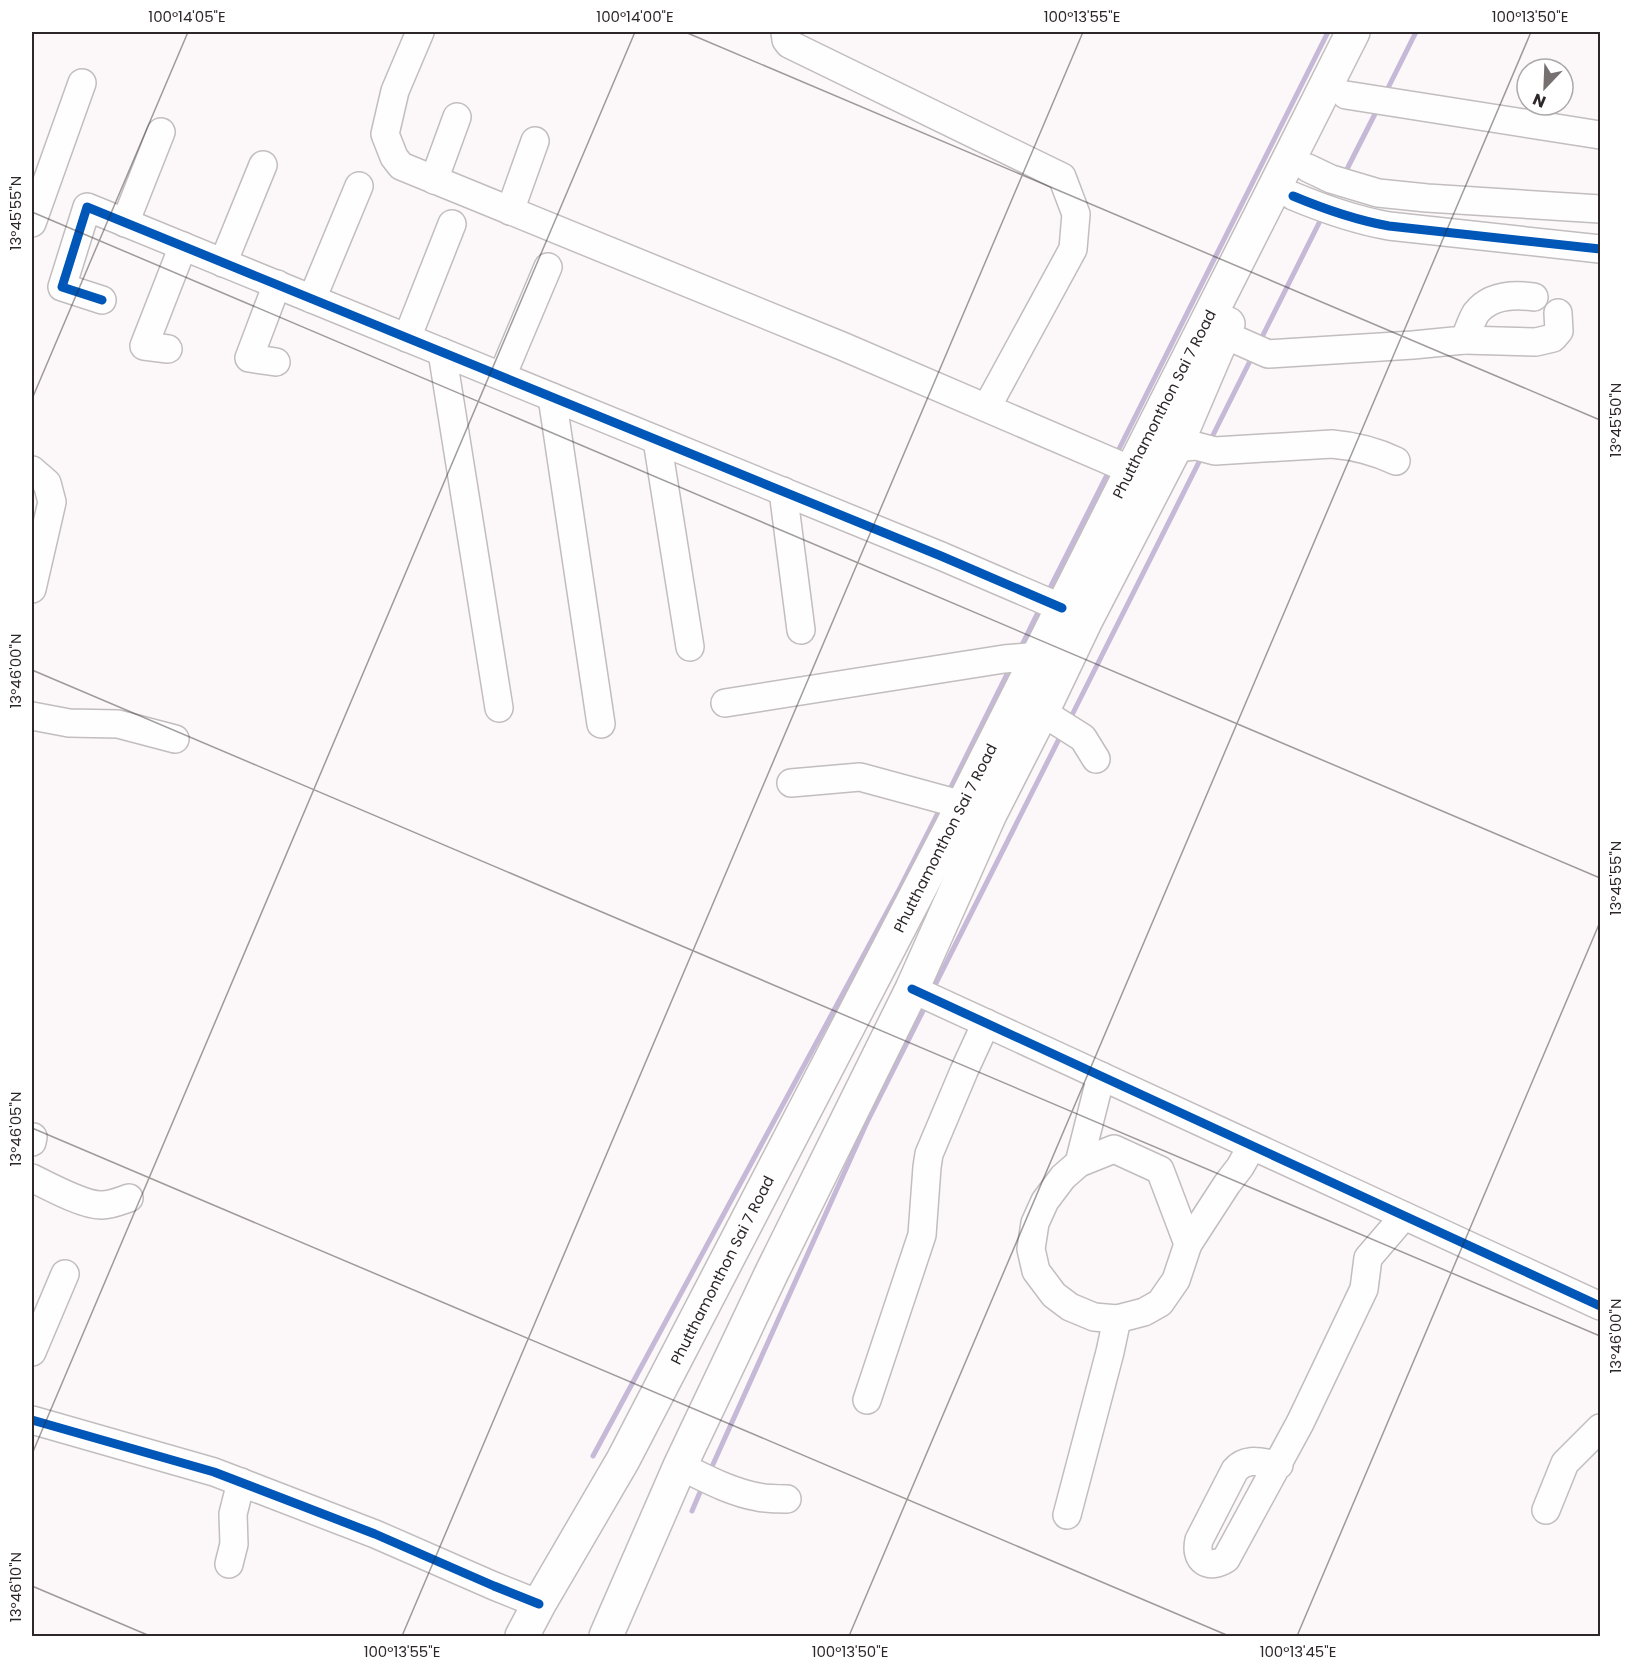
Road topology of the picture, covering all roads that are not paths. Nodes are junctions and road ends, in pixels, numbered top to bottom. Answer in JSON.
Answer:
{"nodes":[{"id":1,"x":420,"y":32,"type":"edge"},
{"id":2,"x":784,"y":32,"type":"edge"},
{"id":3,"x":1353,"y":32,"type":"edge"},
{"id":4,"x":1378,"y":32,"type":"edge"},
{"id":5,"x":82,"y":83,"type":"dead end"},
{"id":6,"x":1356,"y":96,"type":"junction"},
{"id":7,"x":457,"y":117,"type":"dead end"},
{"id":8,"x":161,"y":132,"type":"dead end"},
{"id":9,"x":1600,"y":135,"type":"edge"},
{"id":10,"x":535,"y":141,"type":"dead end"},
{"id":11,"x":263,"y":165,"type":"dead end"},
{"id":12,"x":434,"y":180,"type":"junction"},
{"id":13,"x":359,"y":186,"type":"dead end"},
{"id":14,"x":1313,"y":188,"type":"junction"},
{"id":15,"x":1427,"y":198,"type":"junction"},
{"id":16,"x":1600,"y":209,"type":"edge"},
{"id":17,"x":510,"y":211,"type":"junction"},
{"id":18,"x":33,"y":217,"type":"edge"},
{"id":19,"x":125,"y":223,"type":"junction"},
{"id":20,"x":452,"y":224,"type":"dead end"},
{"id":21,"x":1424,"y":231,"type":"junction"},
{"id":22,"x":183,"y":246,"type":"junction"},
{"id":23,"x":1600,"y":249,"type":"edge"},
{"id":24,"x":223,"y":262,"type":"junction"},
{"id":25,"x":548,"y":267,"type":"dead end"},
{"id":26,"x":277,"y":284,"type":"junction"},
{"id":27,"x":1534,"y":297,"type":"dead end"},
{"id":28,"x":312,"y":299,"type":"junction"},
{"id":29,"x":102,"y":300,"type":"dead end"},
{"id":30,"x":1558,"y":313,"type":"dead end"},
{"id":31,"x":406,"y":338,"type":"junction"},
{"id":32,"x":1232,"y":338,"type":"junction"},
{"id":33,"x":1464,"y":340,"type":"junction"},
{"id":34,"x":168,"y":349,"type":"dead end"},
{"id":35,"x":442,"y":352,"type":"junction"},
{"id":36,"x":276,"y":362,"type":"dead end"},
{"id":37,"x":502,"y":376,"type":"junction"},
{"id":38,"x":552,"y":397,"type":"junction"},
{"id":39,"x":987,"y":407,"type":"junction"},
{"id":40,"x":657,"y":440,"type":"junction"},
{"id":41,"x":1195,"y":448,"type":"junction"},
{"id":42,"x":1396,"y":461,"type":"dead end"},
{"id":43,"x":1130,"y":469,"type":"junction"},
{"id":44,"x":32,"y":470,"type":"edge"},
{"id":45,"x":783,"y":491,"type":"junction"},
{"id":46,"x":32,"y":589,"type":"edge"},
{"id":47,"x":1059,"y":607,"type":"junction"},
{"id":48,"x":801,"y":630,"type":"dead end"},
{"id":49,"x":690,"y":647,"type":"dead end"},
{"id":50,"x":1024,"y":657,"type":"junction"},
{"id":51,"x":725,"y":703,"type":"dead end"},
{"id":52,"x":499,"y":708,"type":"dead end"},
{"id":53,"x":32,"y":716,"type":"edge"},
{"id":54,"x":1050,"y":717,"type":"junction"},
{"id":55,"x":601,"y":724,"type":"dead end"},
{"id":56,"x":175,"y":739,"type":"dead end"},
{"id":57,"x":1089,"y":748,"type":"dead end"},
{"id":58,"x":791,"y":783,"type":"dead end"},
{"id":59,"x":951,"y":802,"type":"junction"},
{"id":60,"x":923,"y":994,"type":"junction"},
{"id":61,"x":986,"y":1023,"type":"junction"},
{"id":62,"x":1101,"y":1076,"type":"junction"},
{"id":63,"x":1252,"y":1146,"type":"junction"},
{"id":64,"x":1079,"y":1163,"type":"junction"},
{"id":65,"x":32,"y":1178,"type":"edge"},
{"id":66,"x":129,"y":1198,"type":"dead end"},
{"id":67,"x":1404,"y":1216,"type":"junction"},
{"id":68,"x":1188,"y":1244,"type":"junction"},
{"id":69,"x":65,"y":1274,"type":"dead end"},
{"id":70,"x":1600,"y":1306,"type":"edge"},
{"id":71,"x":1117,"y":1319,"type":"junction"},
{"id":72,"x":32,"y":1352,"type":"edge"},
{"id":73,"x":867,"y":1400,"type":"dead end"},
{"id":74,"x":32,"y":1420,"type":"edge"},
{"id":75,"x":1600,"y":1428,"type":"edge"},
{"id":76,"x":1279,"y":1465,"type":"dead end"},
{"id":77,"x":680,"y":1466,"type":"junction"},
{"id":78,"x":241,"y":1482,"type":"junction"},
{"id":79,"x":787,"y":1499,"type":"dead end"},
{"id":80,"x":1546,"y":1510,"type":"dead end"},
{"id":81,"x":1067,"y":1515,"type":"dead end"},
{"id":82,"x":229,"y":1564,"type":"dead end"},
{"id":83,"x":539,"y":1604,"type":"junction"},
{"id":84,"x":522,"y":1636,"type":"edge"},
{"id":85,"x":606,"y":1636,"type":"edge"}],
"edges":[{"from":1,"to":12,"type":"street"},
{"from":2,"to":39,"type":"street"},
{"from":3,"to":43,"type":"main road","name":"Phutthamonthon Sai 7 Road"},
{"from":4,"to":6,"type":"main road","name":"Phutthamonthon Sai 7 Road"},
{"from":5,"to":18,"type":"street"},
{"from":6,"to":9,"type":"street"},
{"from":6,"to":14,"type":"main road","name":"Phutthamonthon Sai 7 Road"},
{"from":7,"to":12,"type":"street"},
{"from":8,"to":19,"type":"street"},
{"from":10,"to":17,"type":"street"},
{"from":11,"to":24,"type":"street"},
{"from":12,"to":17,"type":"street"},
{"from":13,"to":28,"type":"street"},
{"from":14,"to":15,"type":"street"},
{"from":14,"to":21,"type":"street"},
{"from":14,"to":32,"type":"main road","name":"Phutthamonthon Sai 7 Road"},
{"from":15,"to":16,"type":"street"},
{"from":15,"to":21,"type":"street"},
{"from":17,"to":39,"type":"street"},
{"from":19,"to":22,"type":"street"},
{"from":19,"to":29,"type":"street"},
{"from":20,"to":31,"type":"street"},
{"from":21,"to":23,"type":"street"},
{"from":22,"to":24,"type":"street"},
{"from":22,"to":34,"type":"street"},
{"from":24,"to":26,"type":"street"},
{"from":25,"to":37,"type":"street"},
{"from":26,"to":28,"type":"street"},
{"from":26,"to":36,"type":"street"},
{"from":27,"to":33,"type":"street"},
{"from":28,"to":31,"type":"street"},
{"from":30,"to":33,"type":"street"},
{"from":31,"to":35,"type":"street"},
{"from":32,"to":33,"type":"street"},
{"from":32,"to":41,"type":"main road","name":"Phutthamonthon Sai 7 Road"},
{"from":35,"to":37,"type":"street"},
{"from":35,"to":52,"type":"street"},
{"from":37,"to":38,"type":"street"},
{"from":38,"to":40,"type":"street"},
{"from":38,"to":55,"type":"street"},
{"from":39,"to":43,"type":"street"},
{"from":40,"to":45,"type":"street"},
{"from":40,"to":49,"type":"street"},
{"from":41,"to":42,"type":"street"},
{"from":41,"to":54,"type":"main road","name":"Phutthamonthon Sai 7 Road"},
{"from":43,"to":47,"type":"main road","name":"Phutthamonthon Sai 7 Road"},
{"from":44,"to":46,"type":"street"},
{"from":45,"to":47,"type":"street"},
{"from":45,"to":48,"type":"street"},
{"from":47,"to":50,"type":"main road","name":"Phutthamonthon Sai 7 Road"},
{"from":50,"to":51,"type":"street"},
{"from":50,"to":59,"type":"main road","name":"Phutthamonthon Sai 7 Road"},
{"from":53,"to":56,"type":"street"},
{"from":54,"to":57,"type":"street"},
{"from":54,"to":60,"type":"main road","name":"Phutthamonthon Sai 7 Road"},
{"from":58,"to":59,"type":"street"},
{"from":59,"to":83,"type":"main road","name":"Phutthamonthon Sai 7 Road"},
{"from":60,"to":61,"type":"street"},
{"from":60,"to":77,"type":"main road","name":"Phutthamonthon Sai 7 Road"},
{"from":61,"to":62,"type":"street"},
{"from":61,"to":73,"type":"street"},
{"from":62,"to":63,"type":"street"},
{"from":62,"to":64,"type":"street"},
{"from":63,"to":67,"type":"street"},
{"from":63,"to":68,"type":"street"},
{"from":64,"to":68,"type":"street"},
{"from":64,"to":71,"type":"street"},
{"from":65,"to":66,"type":"street"},
{"from":67,"to":70,"type":"street"},
{"from":67,"to":76,"type":"street"},
{"from":68,"to":71,"type":"street"},
{"from":69,"to":72,"type":"street"},
{"from":71,"to":81,"type":"street"},
{"from":74,"to":78,"type":"street"},
{"from":75,"to":80,"type":"street"},
{"from":77,"to":79,"type":"street"},
{"from":77,"to":85,"type":"main road","name":"Phutthamonthon Sai 7 Road"},
{"from":78,"to":82,"type":"street"},
{"from":78,"to":83,"type":"street"},
{"from":83,"to":84,"type":"main road","name":"Phutthamonthon Sai 7 Road"}]}
